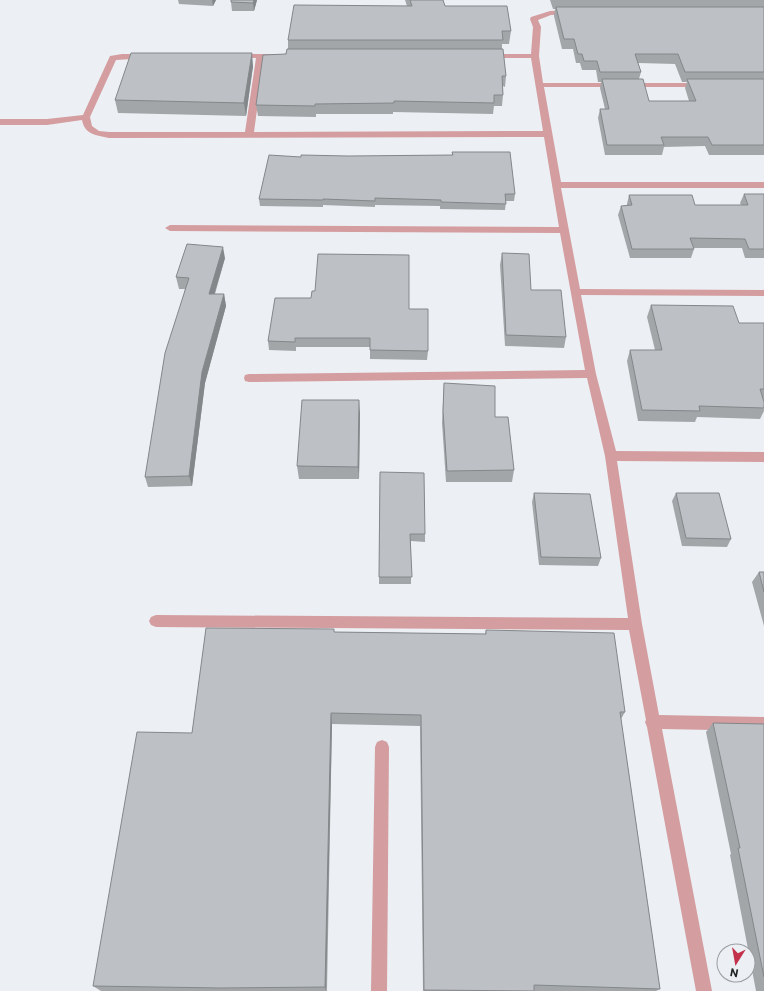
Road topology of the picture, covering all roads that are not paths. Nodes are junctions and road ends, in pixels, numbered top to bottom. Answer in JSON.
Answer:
{"nodes":[{"id":1,"x":582,"y":12,"type":"edge"},
{"id":2,"x":152,"y":56,"type":"edge"},
{"id":3,"x":229,"y":56,"type":"edge"},
{"id":4,"x":260,"y":56,"type":"junction"},
{"id":5,"x":291,"y":56,"type":"edge"},
{"id":6,"x":480,"y":56,"type":"edge"},
{"id":7,"x":535,"y":56,"type":"junction"},
{"id":8,"x":710,"y":85,"type":"edge"},
{"id":9,"x":540,"y":86,"type":"junction"},
{"id":10,"x":86,"y":117,"type":"junction"},
{"id":11,"x":0,"y":122,"type":"edge"},
{"id":12,"x":548,"y":134,"type":"junction"},
{"id":13,"x":249,"y":135,"type":"junction"},
{"id":14,"x":556,"y":185,"type":"junction"},
{"id":15,"x":764,"y":185,"type":"edge"},
{"id":16,"x":170,"y":228,"type":"dead end"},
{"id":17,"x":564,"y":230,"type":"junction"},
{"id":18,"x":576,"y":292,"type":"junction"},
{"id":19,"x":764,"y":293,"type":"edge"},
{"id":20,"x":591,"y":374,"type":"junction"},
{"id":21,"x":250,"y":378,"type":"dead end"},
{"id":22,"x":611,"y":456,"type":"junction"},
{"id":23,"x":764,"y":458,"type":"edge"},
{"id":24,"x":156,"y":621,"type":"dead end"},
{"id":25,"x":635,"y":624,"type":"junction"},
{"id":26,"x":652,"y":722,"type":"junction"},
{"id":27,"x":764,"y":724,"type":"edge"},
{"id":28,"x":382,"y":747,"type":"dead end"},
{"id":29,"x":378,"y":991,"type":"edge"},
{"id":30,"x":704,"y":991,"type":"edge"}],
"edges":[{"from":1,"to":7,"type":"street"},
{"from":2,"to":10,"type":"street"},
{"from":3,"to":4,"type":"street"},
{"from":4,"to":5,"type":"street"},
{"from":4,"to":13,"type":"street"},
{"from":6,"to":7,"type":"street"},
{"from":7,"to":9,"type":"street"},
{"from":8,"to":9,"type":"street"},
{"from":9,"to":12,"type":"street"},
{"from":10,"to":11,"type":"street"},
{"from":10,"to":13,"type":"street"},
{"from":12,"to":13,"type":"street"},
{"from":12,"to":14,"type":"street"},
{"from":14,"to":15,"type":"street"},
{"from":14,"to":17,"type":"street"},
{"from":16,"to":17,"type":"street"},
{"from":17,"to":18,"type":"street"},
{"from":18,"to":19,"type":"street"},
{"from":18,"to":20,"type":"street"},
{"from":20,"to":21,"type":"street"},
{"from":20,"to":22,"type":"street"},
{"from":22,"to":23,"type":"street"},
{"from":22,"to":25,"type":"street"},
{"from":24,"to":25,"type":"street"},
{"from":25,"to":26,"type":"street"},
{"from":26,"to":27,"type":"street"},
{"from":26,"to":30,"type":"street"},
{"from":28,"to":29,"type":"street"}]}
